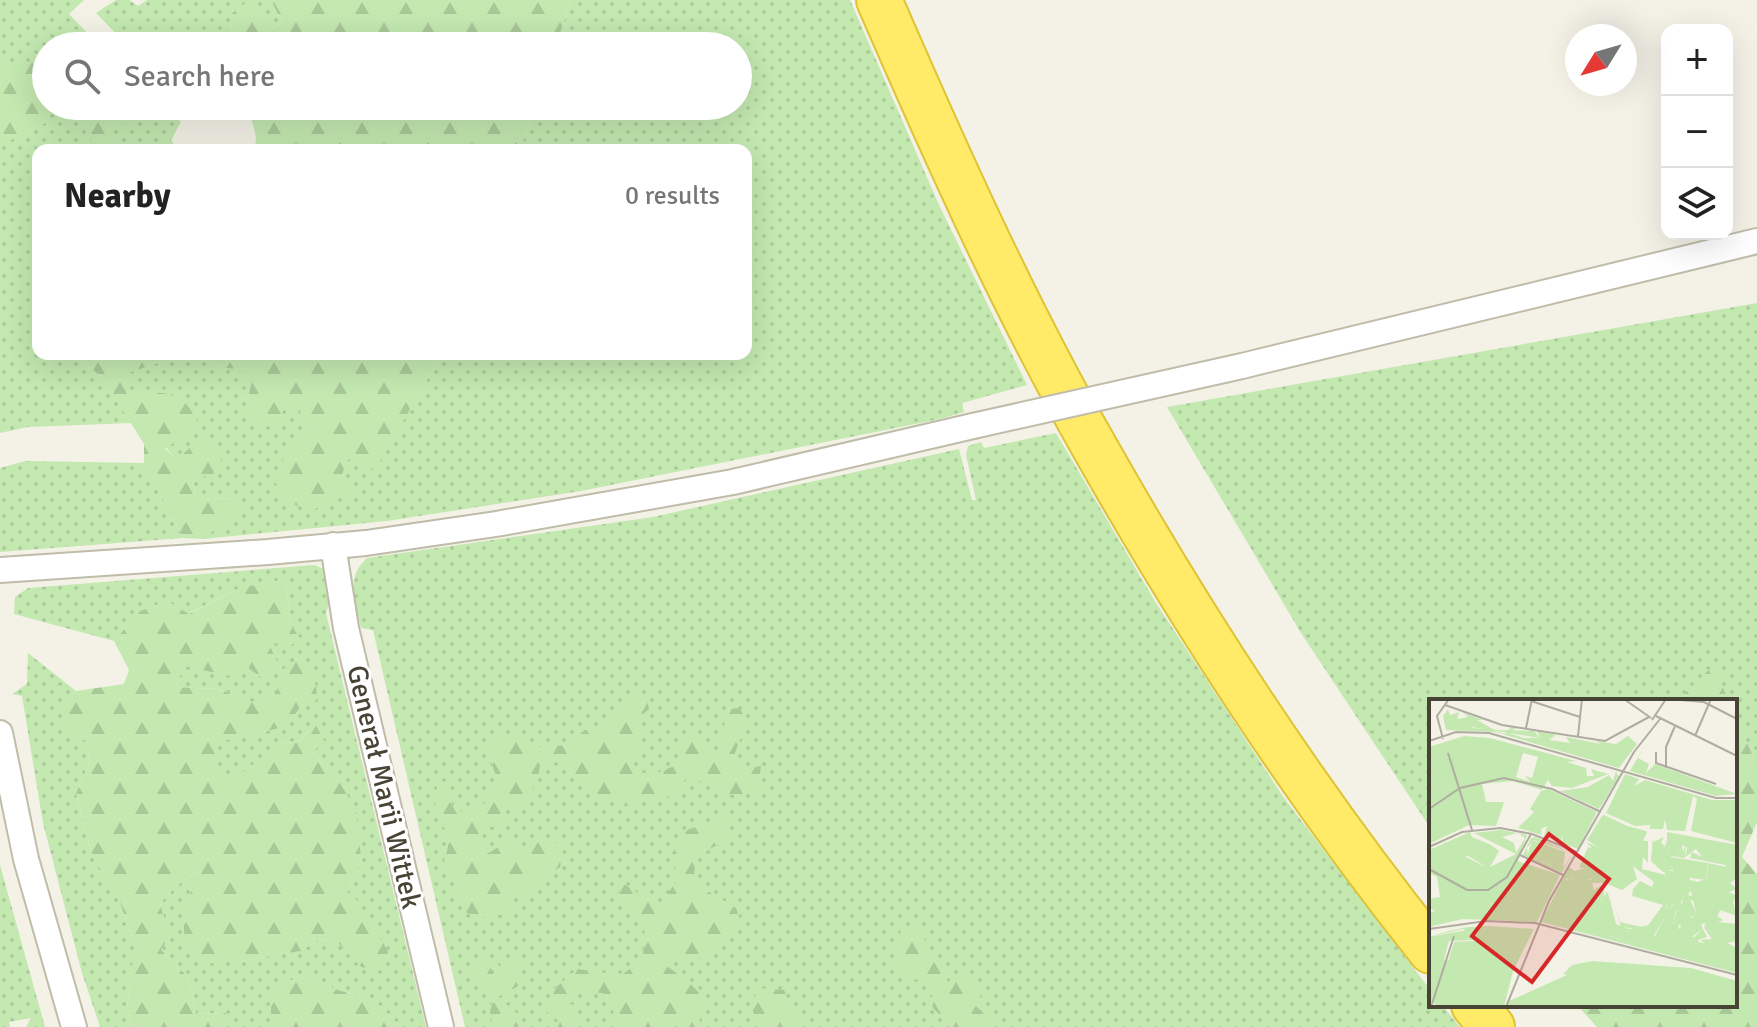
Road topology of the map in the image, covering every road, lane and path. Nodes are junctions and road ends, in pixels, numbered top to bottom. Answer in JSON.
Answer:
{"nodes":[{"id":1,"x":879,"y":0,"type":"edge"},
{"id":2,"x":1757,"y":241,"type":"edge"},
{"id":3,"x":333,"y":545,"type":"junction"},
{"id":4,"x":0,"y":570,"type":"edge"},
{"id":5,"x":0,"y":733,"type":"edge"},
{"id":6,"x":1429,"y":948,"type":"edge"},
{"id":7,"x":1476,"y":1007,"type":"edge"},
{"id":8,"x":74,"y":1027,"type":"edge"},
{"id":9,"x":441,"y":1027,"type":"edge"},
{"id":10,"x":1492,"y":1027,"type":"edge"}],
"edges":[{"from":1,"to":6,"type":"highway"},
{"from":2,"to":3,"type":"street","bridge":true},
{"from":3,"to":4,"type":"street"},
{"from":3,"to":9,"type":"street","name":"Generał Marii Wittek"},
{"from":5,"to":8,"type":"street"},
{"from":7,"to":10,"type":"highway"}]}
